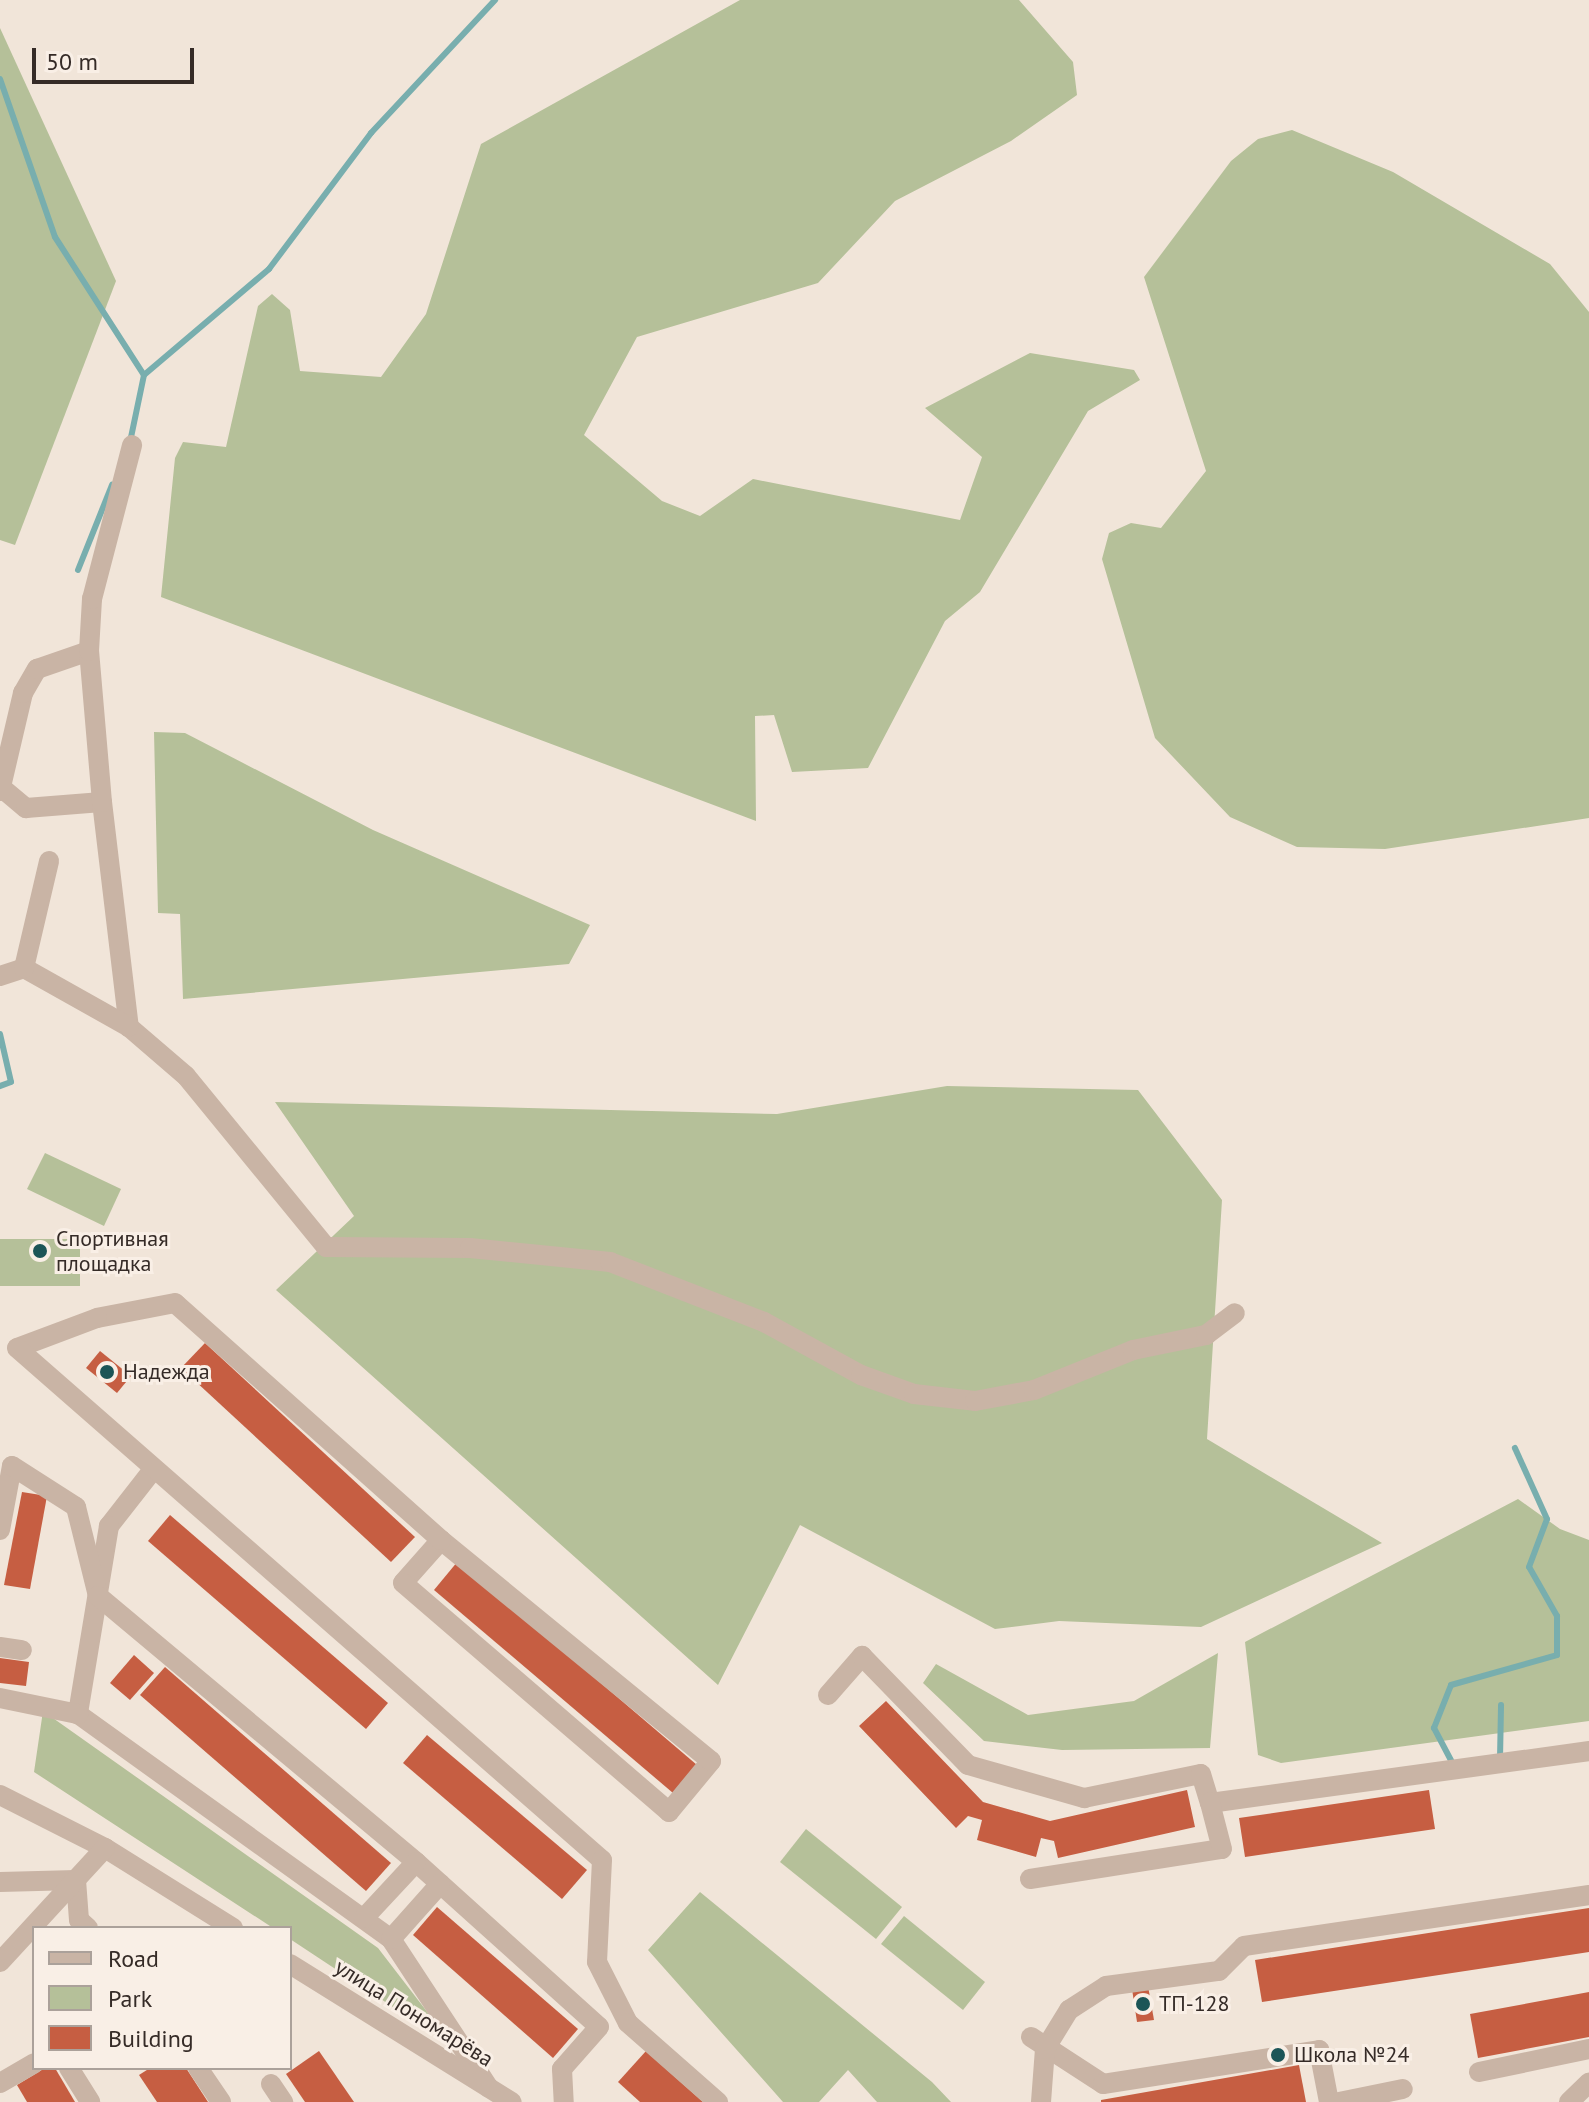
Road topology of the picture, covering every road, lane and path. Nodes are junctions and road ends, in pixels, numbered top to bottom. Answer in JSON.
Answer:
{"nodes":[{"id":1,"x":132,"y":445,"type":"dead end"},
{"id":2,"x":89,"y":651,"type":"junction"},
{"id":3,"x":1,"y":790,"type":"edge"},
{"id":4,"x":102,"y":802,"type":"junction"},
{"id":5,"x":49,"y":861,"type":"dead end"},
{"id":6,"x":24,"y":968,"type":"junction"},
{"id":7,"x":0,"y":976,"type":"edge"},
{"id":8,"x":129,"y":1027,"type":"junction"},
{"id":9,"x":1235,"y":1313,"type":"dead end"},
{"id":10,"x":8,"y":1348,"type":"edge"},
{"id":11,"x":152,"y":1471,"type":"junction"},
{"id":12,"x":0,"y":1530,"type":"edge"},
{"id":13,"x":441,"y":1540,"type":"junction"},
{"id":14,"x":98,"y":1596,"type":"junction"},
{"id":15,"x":0,"y":1647,"type":"edge"},
{"id":16,"x":22,"y":1650,"type":"dead end"},
{"id":17,"x":828,"y":1695,"type":"dead end"},
{"id":18,"x":0,"y":1698,"type":"edge"},
{"id":19,"x":78,"y":1714,"type":"junction"},
{"id":20,"x":1589,"y":1751,"type":"edge"},
{"id":21,"x":0,"y":1795,"type":"edge"},
{"id":22,"x":1210,"y":1803,"type":"junction"},
{"id":23,"x":105,"y":1848,"type":"junction"},
{"id":24,"x":416,"y":1862,"type":"junction"},
{"id":25,"x":1030,"y":1879,"type":"dead end"},
{"id":26,"x":76,"y":1880,"type":"junction"},
{"id":27,"x":0,"y":1882,"type":"edge"},
{"id":28,"x":440,"y":1884,"type":"junction"},
{"id":29,"x":1589,"y":1895,"type":"edge"},
{"id":30,"x":364,"y":1918,"type":"junction"},
{"id":31,"x":33,"y":1926,"type":"edge"},
{"id":32,"x":86,"y":1926,"type":"edge"},
{"id":33,"x":230,"y":1926,"type":"edge"},
{"id":34,"x":32,"y":1927,"type":"edge"},
{"id":35,"x":391,"y":1939,"type":"junction"},
{"id":36,"x":0,"y":1962,"type":"edge"},
{"id":37,"x":292,"y":1965,"type":"edge"},
{"id":38,"x":1038,"y":2043,"type":"junction"},
{"id":39,"x":1589,"y":2049,"type":"edge"},
{"id":40,"x":32,"y":2064,"type":"edge"},
{"id":41,"x":70,"y":2070,"type":"edge"},
{"id":42,"x":199,"y":2070,"type":"edge"},
{"id":43,"x":1479,"y":2072,"type":"dead end"},
{"id":44,"x":0,"y":2083,"type":"edge"},
{"id":45,"x":271,"y":2084,"type":"dead end"},
{"id":46,"x":489,"y":2088,"type":"junction"},
{"id":47,"x":1403,"y":2089,"type":"dead end"},
{"id":48,"x":90,"y":2102,"type":"edge"},
{"id":49,"x":221,"y":2102,"type":"edge"},
{"id":50,"x":283,"y":2102,"type":"edge"},
{"id":51,"x":512,"y":2102,"type":"edge"},
{"id":52,"x":564,"y":2102,"type":"edge"},
{"id":53,"x":718,"y":2102,"type":"edge"},
{"id":54,"x":1041,"y":2102,"type":"edge"},
{"id":55,"x":1329,"y":2102,"type":"edge"},
{"id":56,"x":1339,"y":2102,"type":"edge"}],
"edges":[{"from":1,"to":2,"type":"street"},
{"from":2,"to":3,"type":"street"},
{"from":2,"to":4,"type":"street"},
{"from":3,"to":4,"type":"street"},
{"from":4,"to":8,"type":"street"},
{"from":5,"to":6,"type":"street"},
{"from":6,"to":7,"type":"street"},
{"from":6,"to":8,"type":"street"},
{"from":8,"to":9,"type":"street"},
{"from":10,"to":11,"type":"street"},
{"from":10,"to":13,"type":"street"},
{"from":11,"to":14,"type":"street"},
{"from":11,"to":53,"type":"street"},
{"from":12,"to":14,"type":"street"},
{"from":13,"to":13,"type":"street"},
{"from":14,"to":19,"type":"street"},
{"from":14,"to":24,"type":"street"},
{"from":15,"to":16,"type":"street"},
{"from":17,"to":22,"type":"street"},
{"from":18,"to":19,"type":"street"},
{"from":19,"to":30,"type":"street"},
{"from":20,"to":22,"type":"street"},
{"from":21,"to":23,"type":"street"},
{"from":22,"to":25,"type":"street"},
{"from":23,"to":26,"type":"street"},
{"from":23,"to":33,"type":"street"},
{"from":24,"to":28,"type":"street"},
{"from":24,"to":30,"type":"street"},
{"from":26,"to":27,"type":"street"},
{"from":26,"to":31,"type":"street"},
{"from":26,"to":32,"type":"street"},
{"from":28,"to":35,"type":"street"},
{"from":28,"to":52,"type":"street"},
{"from":29,"to":38,"type":"street"},
{"from":30,"to":35,"type":"street"},
{"from":34,"to":36,"type":"street"},
{"from":35,"to":46,"type":"street"},
{"from":37,"to":46,"type":"street","name":"улица Пономарёва"},
{"from":38,"to":54,"type":"street"},
{"from":38,"to":55,"type":"street"},
{"from":39,"to":43,"type":"street"},
{"from":40,"to":44,"type":"street"},
{"from":41,"to":48,"type":"street"},
{"from":42,"to":49,"type":"street"},
{"from":45,"to":50,"type":"street"},
{"from":46,"to":51,"type":"street","name":"улица Пономарёва"},
{"from":47,"to":56,"type":"street"}]}
